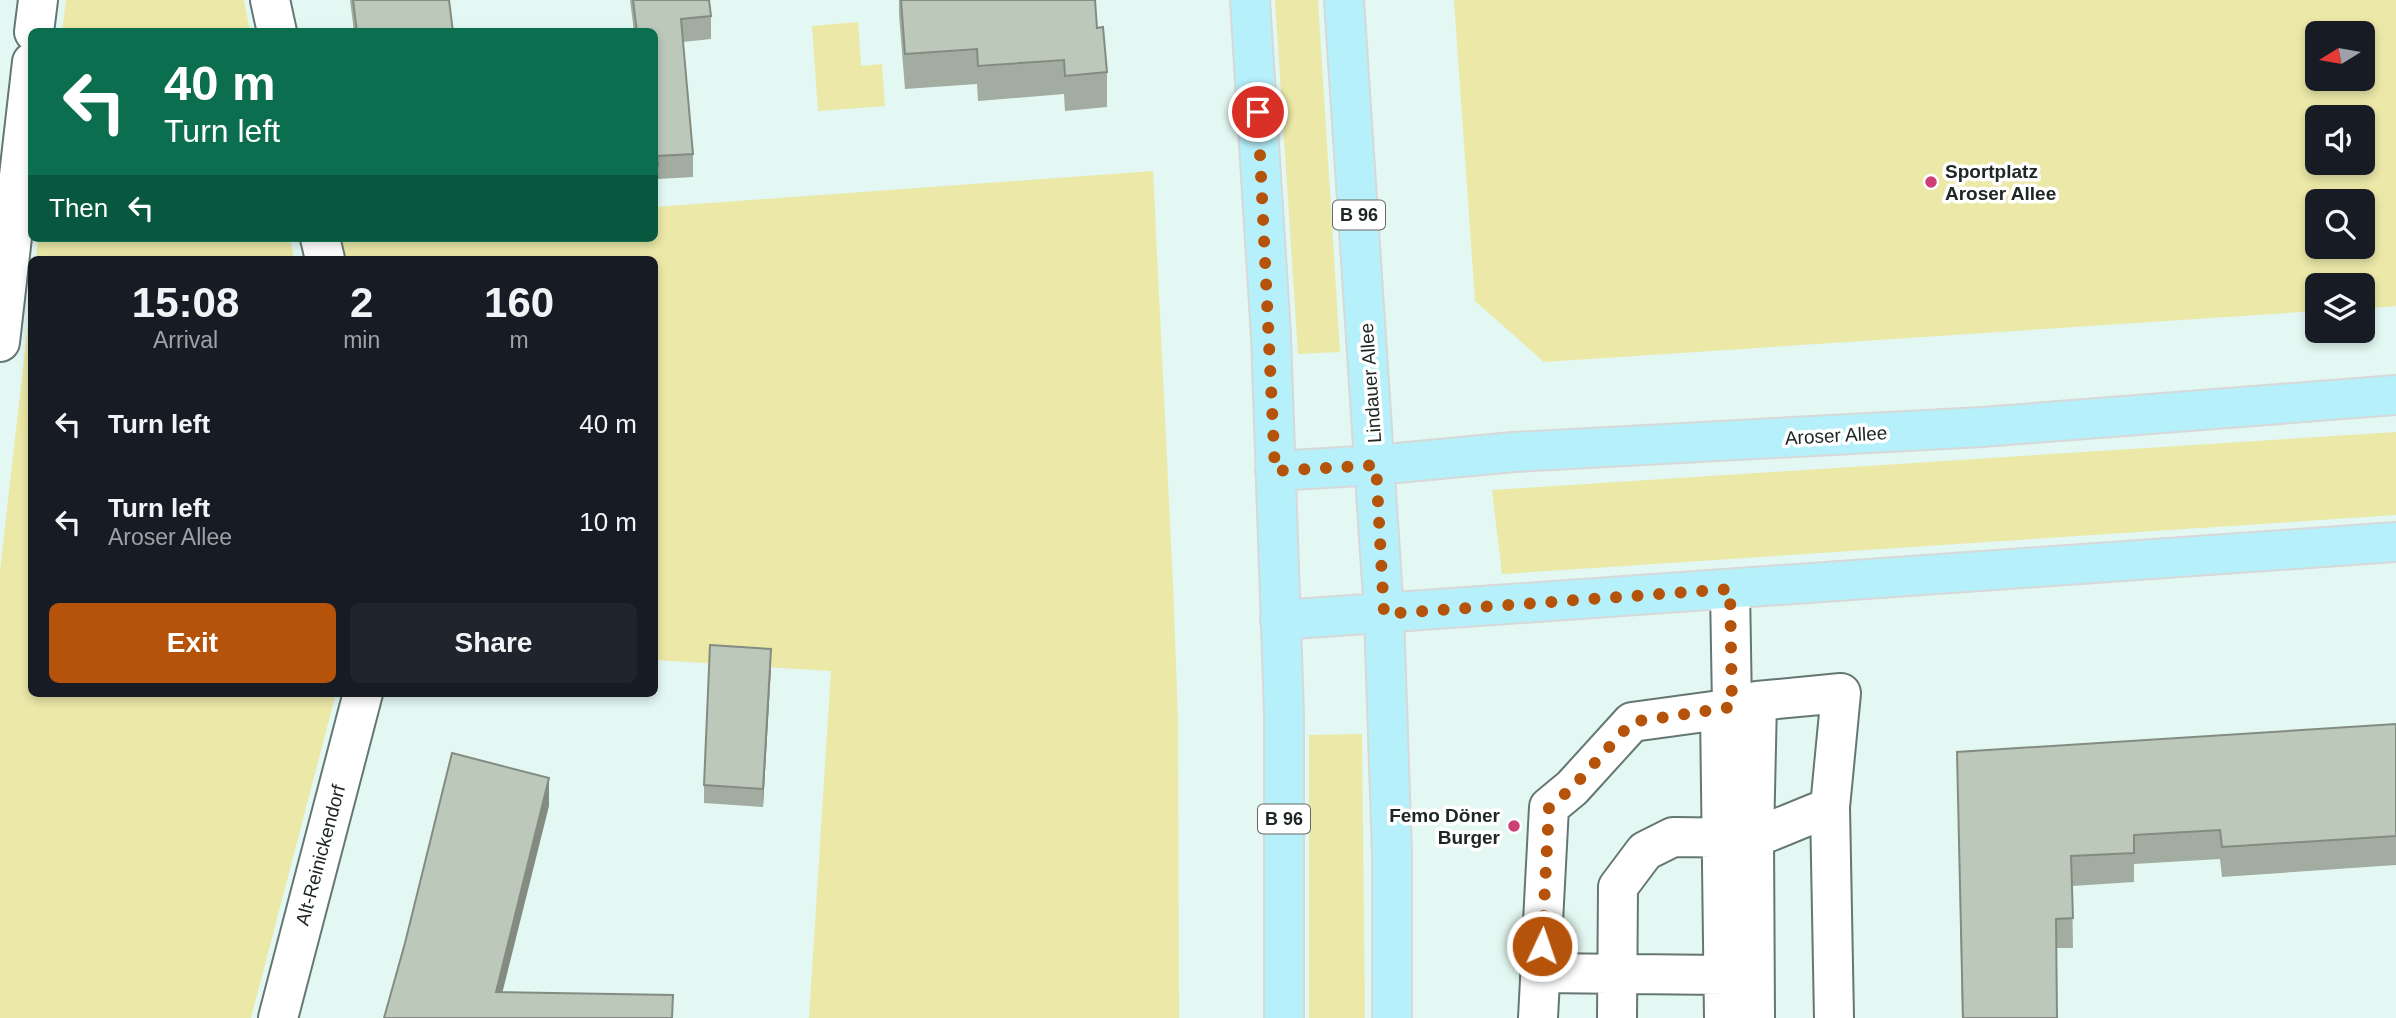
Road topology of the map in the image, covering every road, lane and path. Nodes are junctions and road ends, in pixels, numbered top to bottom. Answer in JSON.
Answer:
{"nodes":[{"id":1,"x":38,"y":0,"type":"edge"},
{"id":2,"x":270,"y":0,"type":"edge"},
{"id":3,"x":1250,"y":0,"type":"edge"},
{"id":4,"x":1344,"y":0,"type":"edge"},
{"id":5,"x":34,"y":28,"type":"edge"},
{"id":6,"x":275,"y":28,"type":"edge"},
{"id":7,"x":28,"y":78,"type":"edge"},
{"id":8,"x":12,"y":144,"type":"edge"},
{"id":9,"x":0,"y":342,"type":"edge"},
{"id":10,"x":2396,"y":395,"type":"edge"},
{"id":11,"x":1376,"y":465,"type":"junction"},
{"id":12,"x":1275,"y":471,"type":"junction"},
{"id":13,"x":2396,"y":542,"type":"edge"},
{"id":14,"x":1730,"y":589,"type":"junction"},
{"id":15,"x":1384,"y":614,"type":"junction"},
{"id":16,"x":1280,"y":620,"type":"junction"},
{"id":17,"x":362,"y":697,"type":"edge"},
{"id":18,"x":1736,"y":706,"type":"junction"},
{"id":19,"x":1830,"y":807,"type":"junction"},
{"id":20,"x":1738,"y":838,"type":"junction"},
{"id":21,"x":1540,"y":973,"type":"junction"},
{"id":22,"x":1616,"y":975,"type":"junction"},
{"id":23,"x":1723,"y":975,"type":"junction"},
{"id":24,"x":278,"y":1018,"type":"edge"},
{"id":25,"x":1284,"y":1018,"type":"edge"},
{"id":26,"x":1392,"y":1018,"type":"edge"},
{"id":27,"x":1538,"y":1018,"type":"edge"},
{"id":28,"x":1616,"y":1018,"type":"edge"},
{"id":29,"x":1724,"y":1018,"type":"edge"},
{"id":30,"x":1755,"y":1018,"type":"edge"},
{"id":31,"x":1834,"y":1018,"type":"edge"}],
"edges":[{"from":1,"to":5,"type":"street"},
{"from":2,"to":6,"type":"street"},
{"from":3,"to":12,"type":"main road","number":"B 96"},
{"from":4,"to":11,"type":"main road","name":"Lindauer Allee","number":"B 96"},
{"from":7,"to":8,"type":"street"},
{"from":8,"to":9,"type":"street"},
{"from":10,"to":11,"type":"main road","name":"Aroser Allee"},
{"from":11,"to":12,"type":"main road","name":"Aroser Allee"},
{"from":11,"to":15,"type":"main road","name":"Lindauer Allee","number":"B 96"},
{"from":12,"to":16,"type":"main road","number":"B 96"},
{"from":13,"to":14,"type":"main road"},
{"from":14,"to":15,"type":"main road"},
{"from":14,"to":18,"type":"street"},
{"from":15,"to":16,"type":"main road"},
{"from":15,"to":26,"type":"main road","name":"Lindauer Allee","number":"B 96"},
{"from":16,"to":25,"type":"main road","number":"B 96"},
{"from":17,"to":24,"type":"street","name":"Alt-Reinickendorf"},
{"from":18,"to":19,"type":"street"},
{"from":18,"to":20,"type":"street"},
{"from":18,"to":21,"type":"street"},
{"from":19,"to":20,"type":"street"},
{"from":19,"to":31,"type":"street"},
{"from":20,"to":22,"type":"street"},
{"from":20,"to":23,"type":"street"},
{"from":20,"to":30,"type":"street"},
{"from":21,"to":22,"type":"street"},
{"from":21,"to":27,"type":"street"},
{"from":22,"to":23,"type":"street"},
{"from":22,"to":28,"type":"street"},
{"from":23,"to":29,"type":"street"}]}
